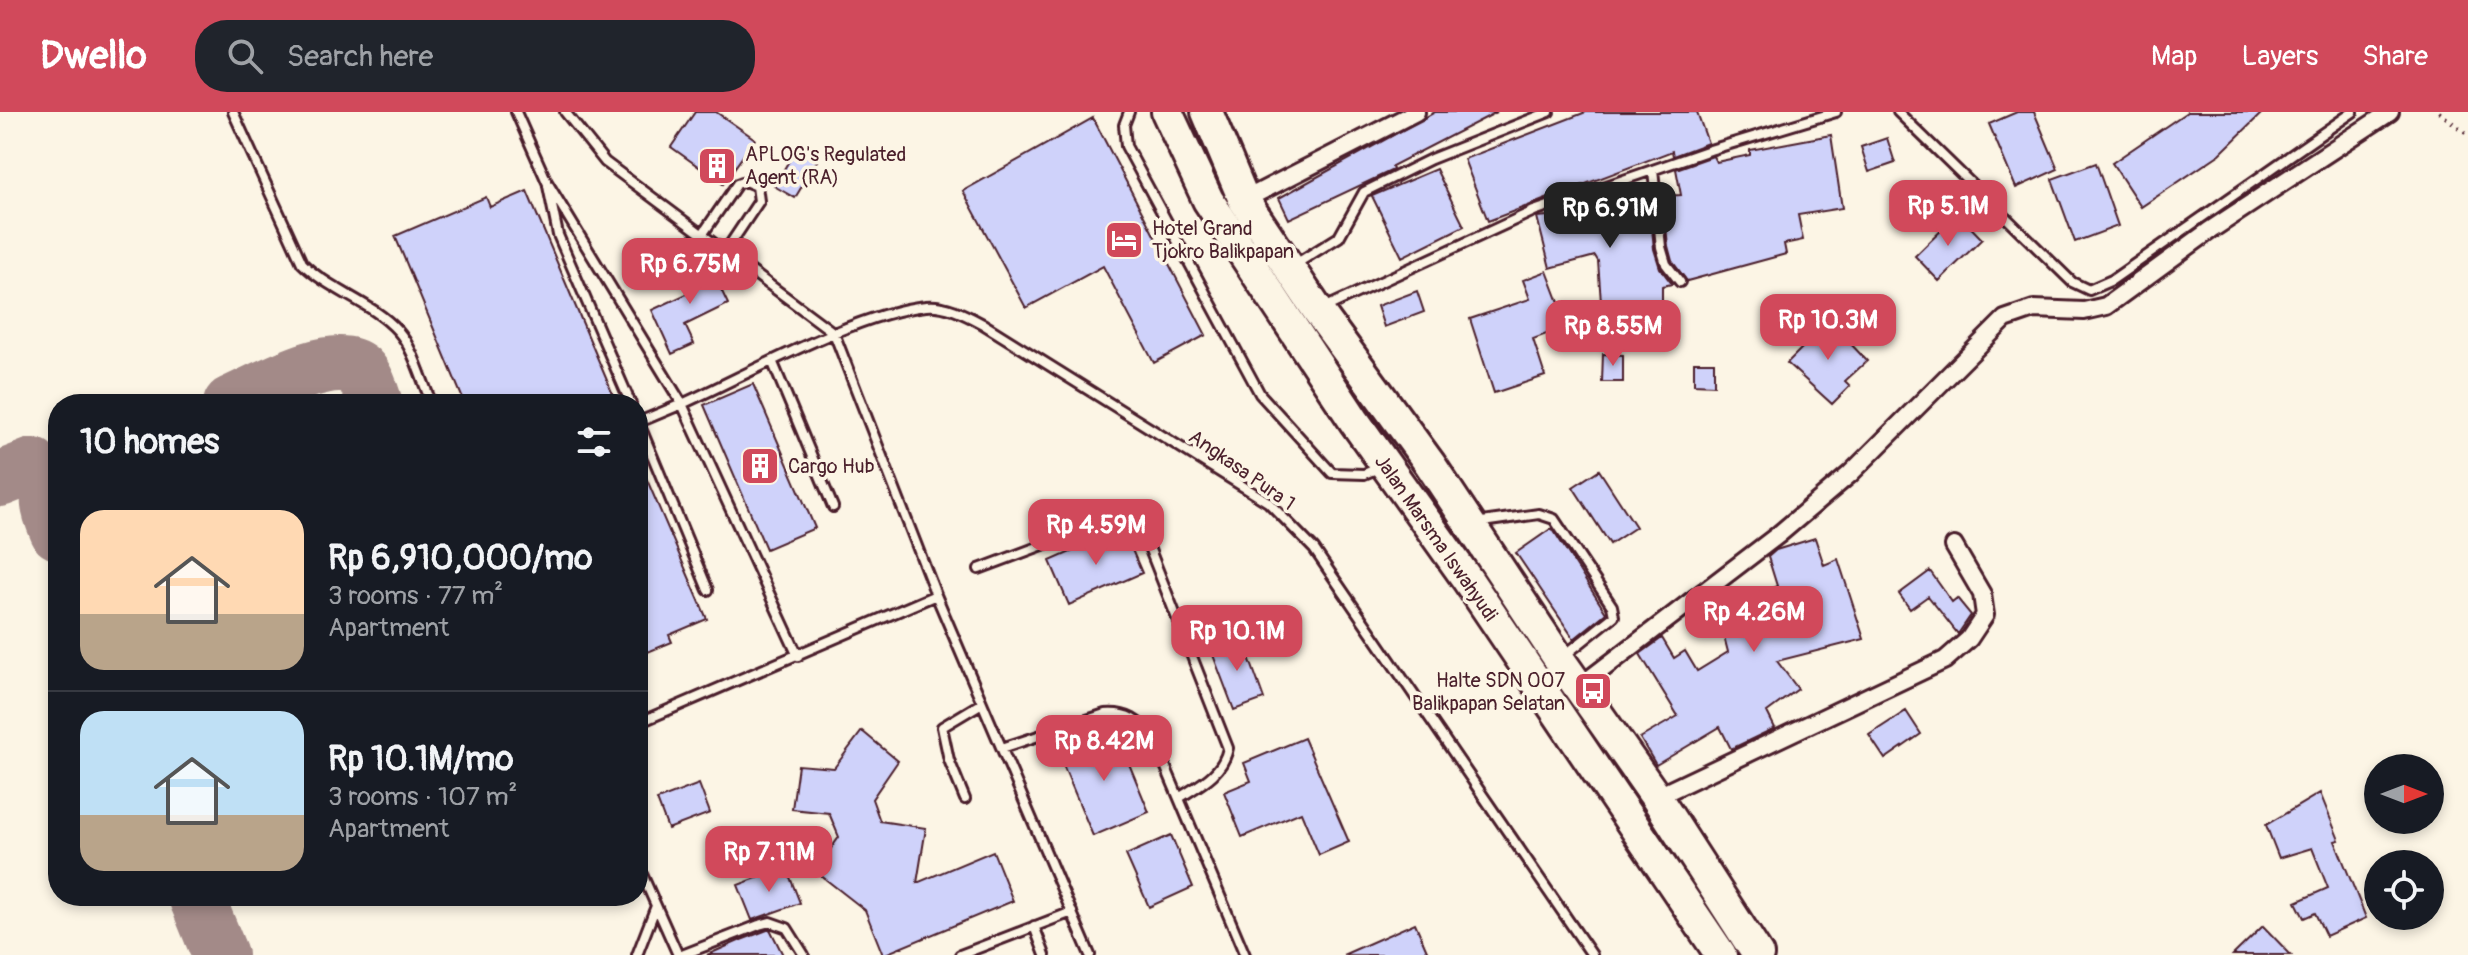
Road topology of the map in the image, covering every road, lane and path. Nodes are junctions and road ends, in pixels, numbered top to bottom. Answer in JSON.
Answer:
{"nodes":[{"id":1,"x":233,"y":112,"type":"edge"},
{"id":2,"x":516,"y":112,"type":"edge"},
{"id":3,"x":565,"y":112,"type":"edge"},
{"id":4,"x":1129,"y":112,"type":"edge"},
{"id":5,"x":1167,"y":112,"type":"edge"},
{"id":6,"x":1207,"y":112,"type":"edge"},
{"id":7,"x":1416,"y":112,"type":"edge"},
{"id":8,"x":1549,"y":112,"type":"edge"},
{"id":9,"x":1836,"y":112,"type":"edge"},
{"id":10,"x":1898,"y":112,"type":"edge"},
{"id":11,"x":2353,"y":112,"type":"edge"},
{"id":12,"x":2390,"y":112,"type":"edge"},
{"id":13,"x":2439,"y":112,"type":"edge"},
{"id":14,"x":2468,"y":135,"type":"edge"},
{"id":15,"x":1653,"y":170,"type":"junction"},
{"id":16,"x":547,"y":182,"type":"junction"},
{"id":17,"x":1244,"y":200,"type":"junction"},
{"id":18,"x":702,"y":235,"type":"junction"},
{"id":19,"x":725,"y":252,"type":"junction"},
{"id":20,"x":1291,"y":267,"type":"junction"},
{"id":21,"x":1680,"y":282,"type":"dead end"},
{"id":22,"x":1318,"y":311,"type":"junction"},
{"id":23,"x":834,"y":333,"type":"junction"},
{"id":24,"x":773,"y":363,"type":"junction"},
{"id":25,"x":428,"y":394,"type":"edge"},
{"id":26,"x":627,"y":394,"type":"edge"},
{"id":27,"x":682,"y":404,"type":"junction"},
{"id":28,"x":648,"y":417,"type":"edge"},
{"id":29,"x":648,"y":445,"type":"edge"},
{"id":30,"x":1386,"y":465,"type":"junction"},
{"id":31,"x":833,"y":507,"type":"dead end"},
{"id":32,"x":1470,"y":524,"type":"junction"},
{"id":33,"x":1954,"y":546,"type":"dead end"},
{"id":34,"x":979,"y":569,"type":"dead end"},
{"id":35,"x":708,"y":590,"type":"dead end"},
{"id":36,"x":936,"y":595,"type":"junction"},
{"id":37,"x":798,"y":656,"type":"junction"},
{"id":38,"x":1559,"y":659,"type":"junction"},
{"id":39,"x":1579,"y":687,"type":"junction"},
{"id":40,"x":982,"y":703,"type":"junction"},
{"id":41,"x":648,"y":719,"type":"edge"},
{"id":42,"x":1002,"y":748,"type":"junction"},
{"id":43,"x":1656,"y":797,"type":"junction"},
{"id":44,"x":1179,"y":798,"type":"junction"},
{"id":45,"x":965,"y":799,"type":"dead end"},
{"id":46,"x":648,"y":888,"type":"edge"},
{"id":47,"x":656,"y":906,"type":"junction"},
{"id":48,"x":1072,"y":912,"type":"junction"},
{"id":49,"x":1034,"y":926,"type":"junction"},
{"id":50,"x":637,"y":955,"type":"edge"},
{"id":51,"x":680,"y":955,"type":"edge"},
{"id":52,"x":804,"y":955,"type":"edge"},
{"id":53,"x":960,"y":955,"type":"edge"},
{"id":54,"x":1045,"y":955,"type":"edge"},
{"id":55,"x":1090,"y":955,"type":"edge"},
{"id":56,"x":1245,"y":955,"type":"edge"},
{"id":57,"x":1592,"y":955,"type":"edge"},
{"id":58,"x":1721,"y":955,"type":"edge"},
{"id":59,"x":1758,"y":955,"type":"edge"}],
"edges":[{"from":1,"to":25,"type":"lane"},
{"from":2,"to":16,"type":"lane"},
{"from":3,"to":18,"type":"lane"},
{"from":4,"to":30,"type":"lane"},
{"from":5,"to":30,"type":"highway","name":"Jalan Marsma Iswahyudi"},
{"from":6,"to":17,"type":"highway","name":"Jalan Marsma Iswahyudi"},
{"from":7,"to":17,"type":"street"},
{"from":8,"to":20,"type":"lane"},
{"from":9,"to":15,"type":"lane"},
{"from":10,"to":11,"type":"lane"},
{"from":12,"to":39,"type":"street"},
{"from":13,"to":14,"type":"path"},
{"from":15,"to":21,"type":"lane"},
{"from":15,"to":22,"type":"lane"},
{"from":16,"to":26,"type":"lane"},
{"from":16,"to":27,"type":"lane"},
{"from":17,"to":20,"type":"highway","name":"Jalan Marsma Iswahyudi"},
{"from":18,"to":19,"type":"lane"},
{"from":18,"to":19,"type":"lane"},
{"from":19,"to":23,"type":"lane"},
{"from":20,"to":22,"type":"highway","name":"Jalan Marsma Iswahyudi"},
{"from":22,"to":32,"type":"highway","name":"Jalan Marsma Iswahyudi"},
{"from":23,"to":24,"type":"lane","name":"Angkasa Pura 1"},
{"from":23,"to":36,"type":"lane"},
{"from":23,"to":57,"type":"lane","name":"Angkasa Pura 1"},
{"from":24,"to":27,"type":"lane","name":"Angkasa Pura 1"},
{"from":24,"to":31,"type":"lane"},
{"from":27,"to":28,"type":"lane","name":"Angkasa Pura 1"},
{"from":27,"to":37,"type":"lane"},
{"from":29,"to":35,"type":"lane"},
{"from":30,"to":58,"type":"highway","name":"Jalan Marsma Iswahyudi"},
{"from":32,"to":38,"type":"highway","name":"Jalan Marsma Iswahyudi"},
{"from":32,"to":38,"type":"lane"},
{"from":33,"to":43,"type":"street"},
{"from":34,"to":44,"type":"lane"},
{"from":36,"to":37,"type":"lane"},
{"from":36,"to":40,"type":"lane"},
{"from":37,"to":41,"type":"lane"},
{"from":38,"to":39,"type":"highway","name":"Jalan Marsma Iswahyudi"},
{"from":39,"to":43,"type":"highway","name":"Jalan Marsma Iswahyudi"},
{"from":40,"to":42,"type":"lane"},
{"from":40,"to":45,"type":"lane"},
{"from":42,"to":44,"type":"lane"},
{"from":42,"to":48,"type":"lane"},
{"from":43,"to":59,"type":"highway","name":"Jalan Marsma Iswahyudi"},
{"from":44,"to":56,"type":"lane"},
{"from":46,"to":47,"type":"lane"},
{"from":47,"to":50,"type":"lane"},
{"from":47,"to":51,"type":"lane"},
{"from":48,"to":49,"type":"lane"},
{"from":48,"to":55,"type":"lane"},
{"from":49,"to":53,"type":"lane"},
{"from":49,"to":54,"type":"lane"},
{"from":51,"to":52,"type":"lane"}]}
